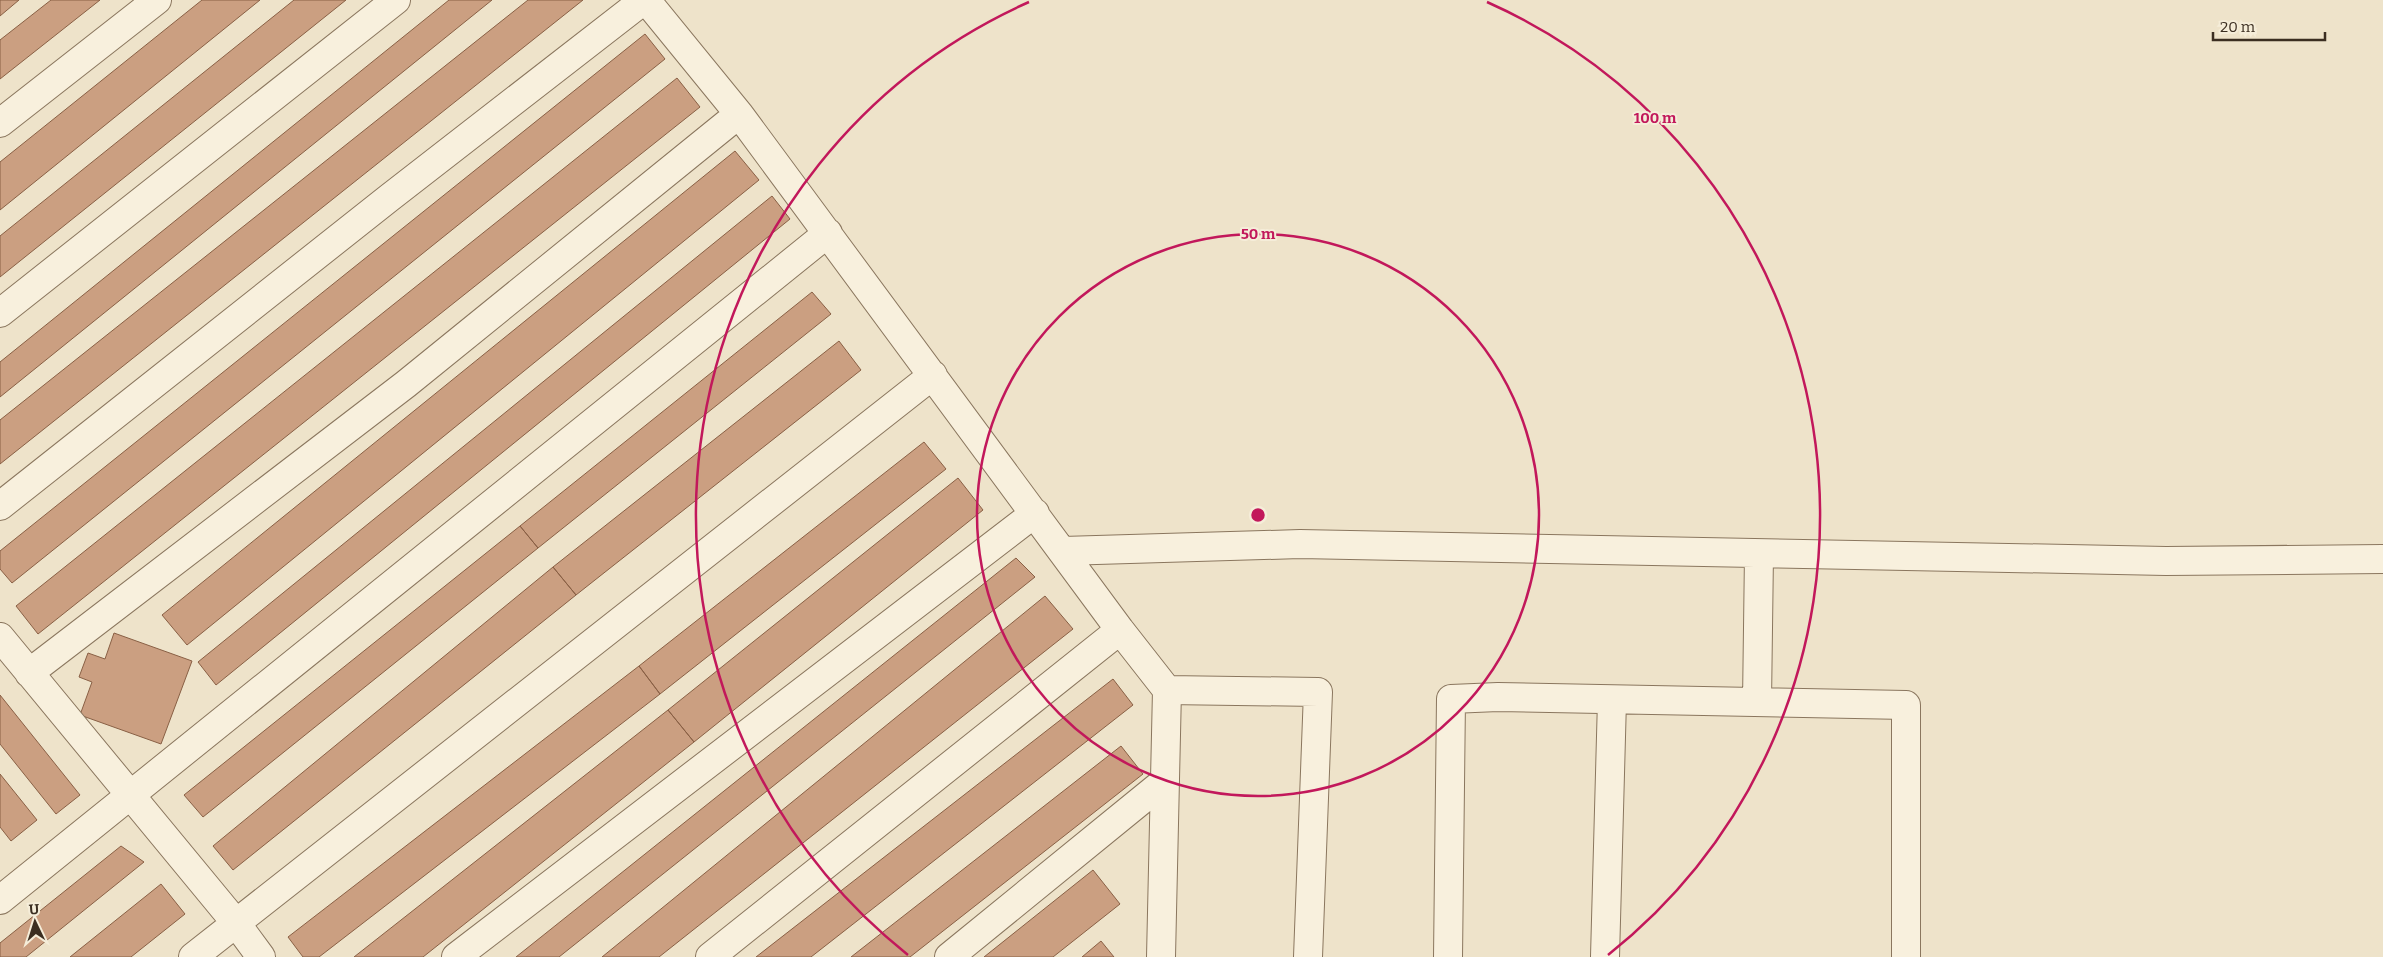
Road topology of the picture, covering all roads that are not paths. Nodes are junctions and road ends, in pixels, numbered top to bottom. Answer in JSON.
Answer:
{"nodes":[{"id":1,"x":157,"y":0,"type":"edge"},
{"id":2,"x":396,"y":0,"type":"edge"},
{"id":3,"x":645,"y":0,"type":"edge"},
{"id":4,"x":739,"y":114,"type":"junction"},
{"id":5,"x":0,"y":123,"type":"edge"},
{"id":6,"x":828,"y":233,"type":"junction"},
{"id":7,"x":0,"y":313,"type":"edge"},
{"id":8,"x":933,"y":375,"type":"junction"},
{"id":9,"x":0,"y":506,"type":"edge"},
{"id":10,"x":1035,"y":513,"type":"junction"},
{"id":11,"x":1063,"y":551,"type":"junction"},
{"id":12,"x":1759,"y":554,"type":"junction"},
{"id":13,"x":2383,"y":560,"type":"edge"},
{"id":14,"x":1120,"y":630,"type":"junction"},
{"id":15,"x":0,"y":637,"type":"edge"},
{"id":16,"x":29,"y":673,"type":"junction"},
{"id":17,"x":1167,"y":690,"type":"junction"},
{"id":18,"x":1612,"y":700,"type":"junction"},
{"id":19,"x":1757,"y":702,"type":"junction"},
{"id":20,"x":1165,"y":781,"type":"junction"},
{"id":21,"x":131,"y":796,"type":"junction"},
{"id":22,"x":2,"y":895,"type":"edge"},
{"id":23,"x":236,"y":923,"type":"junction"},
{"id":24,"x":193,"y":957,"type":"edge"},
{"id":25,"x":261,"y":957,"type":"edge"},
{"id":26,"x":456,"y":957,"type":"edge"},
{"id":27,"x":710,"y":957,"type":"edge"},
{"id":28,"x":949,"y":957,"type":"edge"},
{"id":29,"x":1160,"y":957,"type":"edge"},
{"id":30,"x":1308,"y":957,"type":"edge"},
{"id":31,"x":1448,"y":957,"type":"edge"},
{"id":32,"x":1605,"y":957,"type":"edge"},
{"id":33,"x":1906,"y":957,"type":"edge"}],
"edges":[{"from":1,"to":5,"type":"street"},
{"from":2,"to":7,"type":"street"},
{"from":3,"to":4,"type":"street"},
{"from":3,"to":9,"type":"street"},
{"from":4,"to":6,"type":"street"},
{"from":4,"to":16,"type":"street"},
{"from":6,"to":8,"type":"street"},
{"from":6,"to":21,"type":"street"},
{"from":8,"to":10,"type":"street"},
{"from":8,"to":23,"type":"street"},
{"from":10,"to":11,"type":"street"},
{"from":10,"to":26,"type":"street"},
{"from":11,"to":12,"type":"street"},
{"from":11,"to":14,"type":"street"},
{"from":12,"to":13,"type":"street"},
{"from":12,"to":19,"type":"street"},
{"from":14,"to":17,"type":"street"},
{"from":14,"to":27,"type":"street"},
{"from":15,"to":16,"type":"street"},
{"from":16,"to":21,"type":"street"},
{"from":17,"to":20,"type":"street"},
{"from":17,"to":30,"type":"street"},
{"from":18,"to":19,"type":"street"},
{"from":18,"to":31,"type":"street"},
{"from":18,"to":32,"type":"street"},
{"from":19,"to":33,"type":"street"},
{"from":20,"to":28,"type":"street"},
{"from":20,"to":29,"type":"street"},
{"from":21,"to":22,"type":"street"},
{"from":21,"to":23,"type":"street"},
{"from":23,"to":24,"type":"street"},
{"from":23,"to":25,"type":"street"}]}
